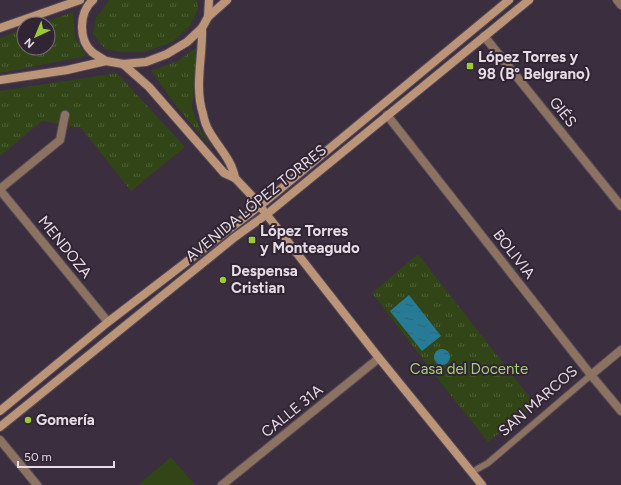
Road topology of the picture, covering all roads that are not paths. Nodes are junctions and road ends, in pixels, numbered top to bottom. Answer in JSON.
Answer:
{"nodes":[{"id":1,"x":80,"y":0,"type":"edge"},
{"id":2,"x":93,"y":0,"type":"edge"},
{"id":3,"x":209,"y":0,"type":"edge"},
{"id":4,"x":227,"y":0,"type":"edge"},
{"id":5,"x":509,"y":0,"type":"edge"},
{"id":6,"x":529,"y":0,"type":"edge"},
{"id":7,"x":617,"y":0,"type":"edge"},
{"id":8,"x":621,"y":5,"type":"edge"},
{"id":9,"x":208,"y":17,"type":"junction"},
{"id":10,"x":0,"y":28,"type":"edge"},
{"id":11,"x":202,"y":28,"type":"junction"},
{"id":12,"x":484,"y":36,"type":"junction"},
{"id":13,"x":106,"y":61,"type":"junction"},
{"id":14,"x":123,"y":64,"type":"junction"},
{"id":15,"x":0,"y":80,"type":"edge"},
{"id":16,"x":65,"y":115,"type":"dead end"},
{"id":17,"x":387,"y":115,"type":"junction"},
{"id":18,"x":235,"y":178,"type":"junction"},
{"id":19,"x":0,"y":190,"type":"edge"},
{"id":20,"x":260,"y":206,"type":"junction"},
{"id":21,"x":621,"y":206,"type":"edge"},
{"id":22,"x":266,"y":214,"type":"junction"},
{"id":23,"x":108,"y":322,"type":"junction"},
{"id":24,"x":621,"y":350,"type":"edge"},
{"id":25,"x":379,"y":358,"type":"junction"},
{"id":26,"x":591,"y":375,"type":"junction"},
{"id":27,"x":0,"y":411,"type":"edge"},
{"id":28,"x":621,"y":411,"type":"edge"},
{"id":29,"x":0,"y":427,"type":"edge"},
{"id":30,"x":0,"y":440,"type":"edge"},
{"id":31,"x":472,"y":472,"type":"junction"},
{"id":32,"x":37,"y":485,"type":"edge"},
{"id":33,"x":222,"y":485,"type":"edge"},
{"id":34,"x":482,"y":485,"type":"edge"}],
"edges":[{"from":1,"to":10,"type":"main road"},
{"from":2,"to":13,"type":"main road"},
{"from":3,"to":9,"type":"main road"},
{"from":4,"to":9,"type":"main road"},
{"from":5,"to":20,"type":"main road","name":"AVENIDA LÓPEZ TORRES"},
{"from":6,"to":12,"type":"main road","name":"AVENIDA LÓPEZ TORRES"},
{"from":7,"to":8,"type":"street"},
{"from":9,"to":11,"type":"main road"},
{"from":11,"to":14,"type":"main road"},
{"from":11,"to":18,"type":"main road"},
{"from":12,"to":17,"type":"main road","name":"AVENIDA LÓPEZ TORRES"},
{"from":12,"to":21,"type":"street","name":"GIÉS"},
{"from":13,"to":14,"type":"main road"},
{"from":13,"to":15,"type":"main road"},
{"from":14,"to":18,"type":"main road"},
{"from":16,"to":19,"type":"street"},
{"from":17,"to":22,"type":"main road","name":"AVENIDA LÓPEZ TORRES"},
{"from":17,"to":26,"type":"street","name":"BOLIVIA"},
{"from":18,"to":20,"type":"main road"},
{"from":19,"to":23,"type":"street","name":"MENDOZA"},
{"from":20,"to":22,"type":"main road"},
{"from":20,"to":23,"type":"main road","name":"AVENIDA LÓPEZ TORRES"},
{"from":22,"to":25,"type":"main road"},
{"from":22,"to":29,"type":"main road","name":"AVENIDA LÓPEZ TORRES"},
{"from":23,"to":27,"type":"main road","name":"AVENIDA LÓPEZ TORRES"},
{"from":24,"to":26,"type":"street","name":"SAN MARCOS"},
{"from":25,"to":31,"type":"main road"},
{"from":25,"to":33,"type":"street","name":"CALLE 31A"},
{"from":26,"to":28,"type":"street","name":"BOLIVIA"},
{"from":26,"to":31,"type":"lane","name":"SAN MARCOS"},
{"from":30,"to":32,"type":"street"},
{"from":31,"to":34,"type":"main road"}]}
